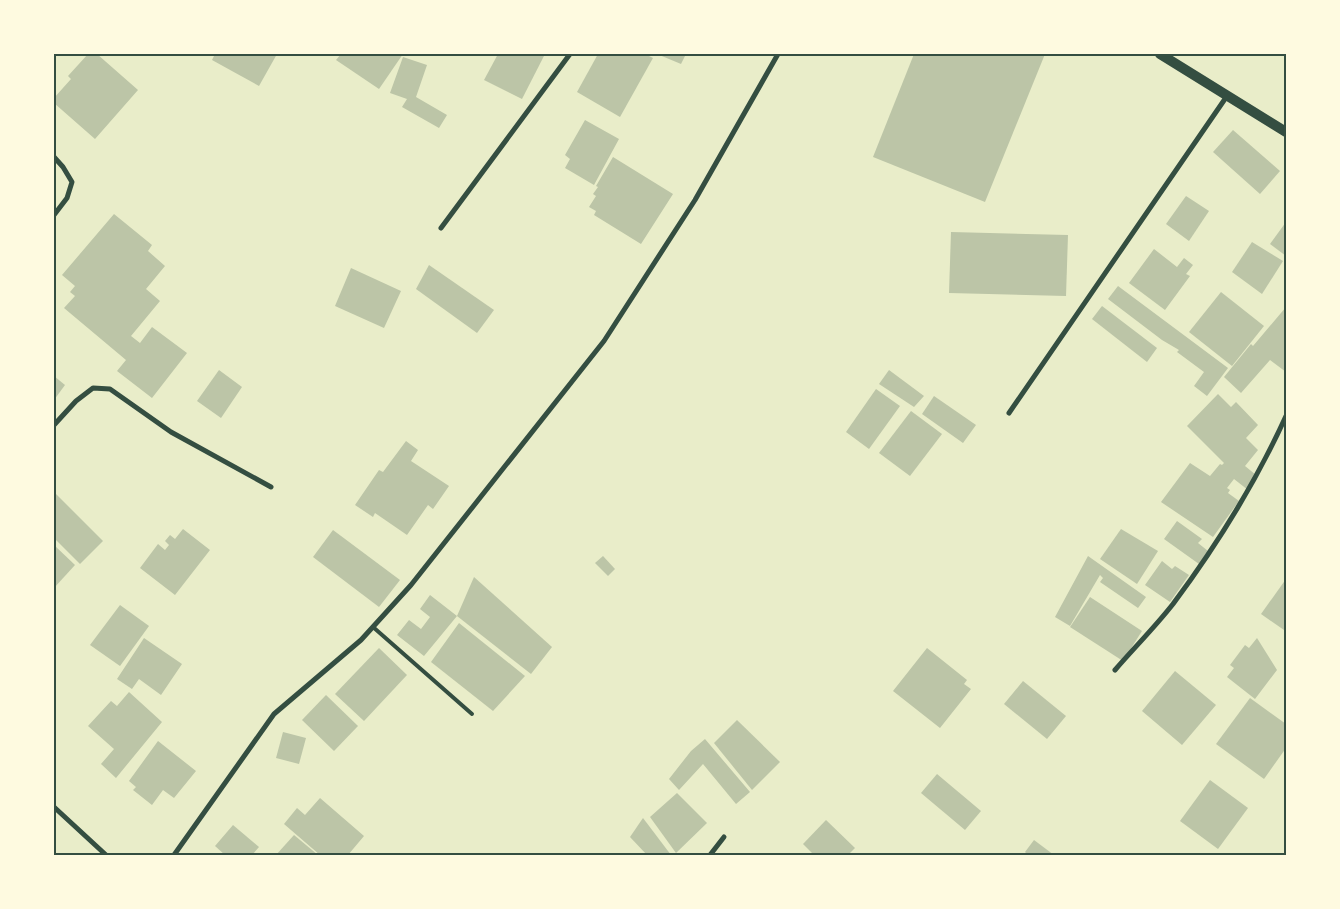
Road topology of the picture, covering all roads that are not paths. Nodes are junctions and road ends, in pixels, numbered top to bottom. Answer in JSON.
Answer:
{"nodes":[{"id":1,"x":570,"y":54,"type":"edge"},
{"id":2,"x":778,"y":54,"type":"edge"},
{"id":3,"x":1160,"y":54,"type":"edge"},
{"id":4,"x":1228,"y":95,"type":"junction"},
{"id":5,"x":1286,"y":132,"type":"edge"},
{"id":6,"x":54,"y":157,"type":"edge"},
{"id":7,"x":54,"y":215,"type":"edge"},
{"id":8,"x":441,"y":228,"type":"dead end"},
{"id":9,"x":1009,"y":413,"type":"dead end"},
{"id":10,"x":1286,"y":416,"type":"edge"},
{"id":11,"x":54,"y":425,"type":"edge"},
{"id":12,"x":271,"y":487,"type":"dead end"},
{"id":13,"x":373,"y":627,"type":"junction"},
{"id":14,"x":1115,"y":670,"type":"dead end"},
{"id":15,"x":472,"y":714,"type":"dead end"},
{"id":16,"x":54,"y":808,"type":"edge"},
{"id":17,"x":724,"y":838,"type":"dead end"},
{"id":18,"x":106,"y":855,"type":"edge"},
{"id":19,"x":174,"y":855,"type":"edge"},
{"id":20,"x":710,"y":855,"type":"edge"}],
"edges":[{"from":1,"to":8,"type":"street"},
{"from":2,"to":13,"type":"street"},
{"from":3,"to":4,"type":"main road"},
{"from":4,"to":5,"type":"main road"},
{"from":4,"to":9,"type":"street"},
{"from":6,"to":7,"type":"street"},
{"from":10,"to":14,"type":"street"},
{"from":11,"to":12,"type":"street"},
{"from":13,"to":15,"type":"lane"},
{"from":13,"to":19,"type":"street"},
{"from":16,"to":18,"type":"street"},
{"from":17,"to":20,"type":"street"}]}
